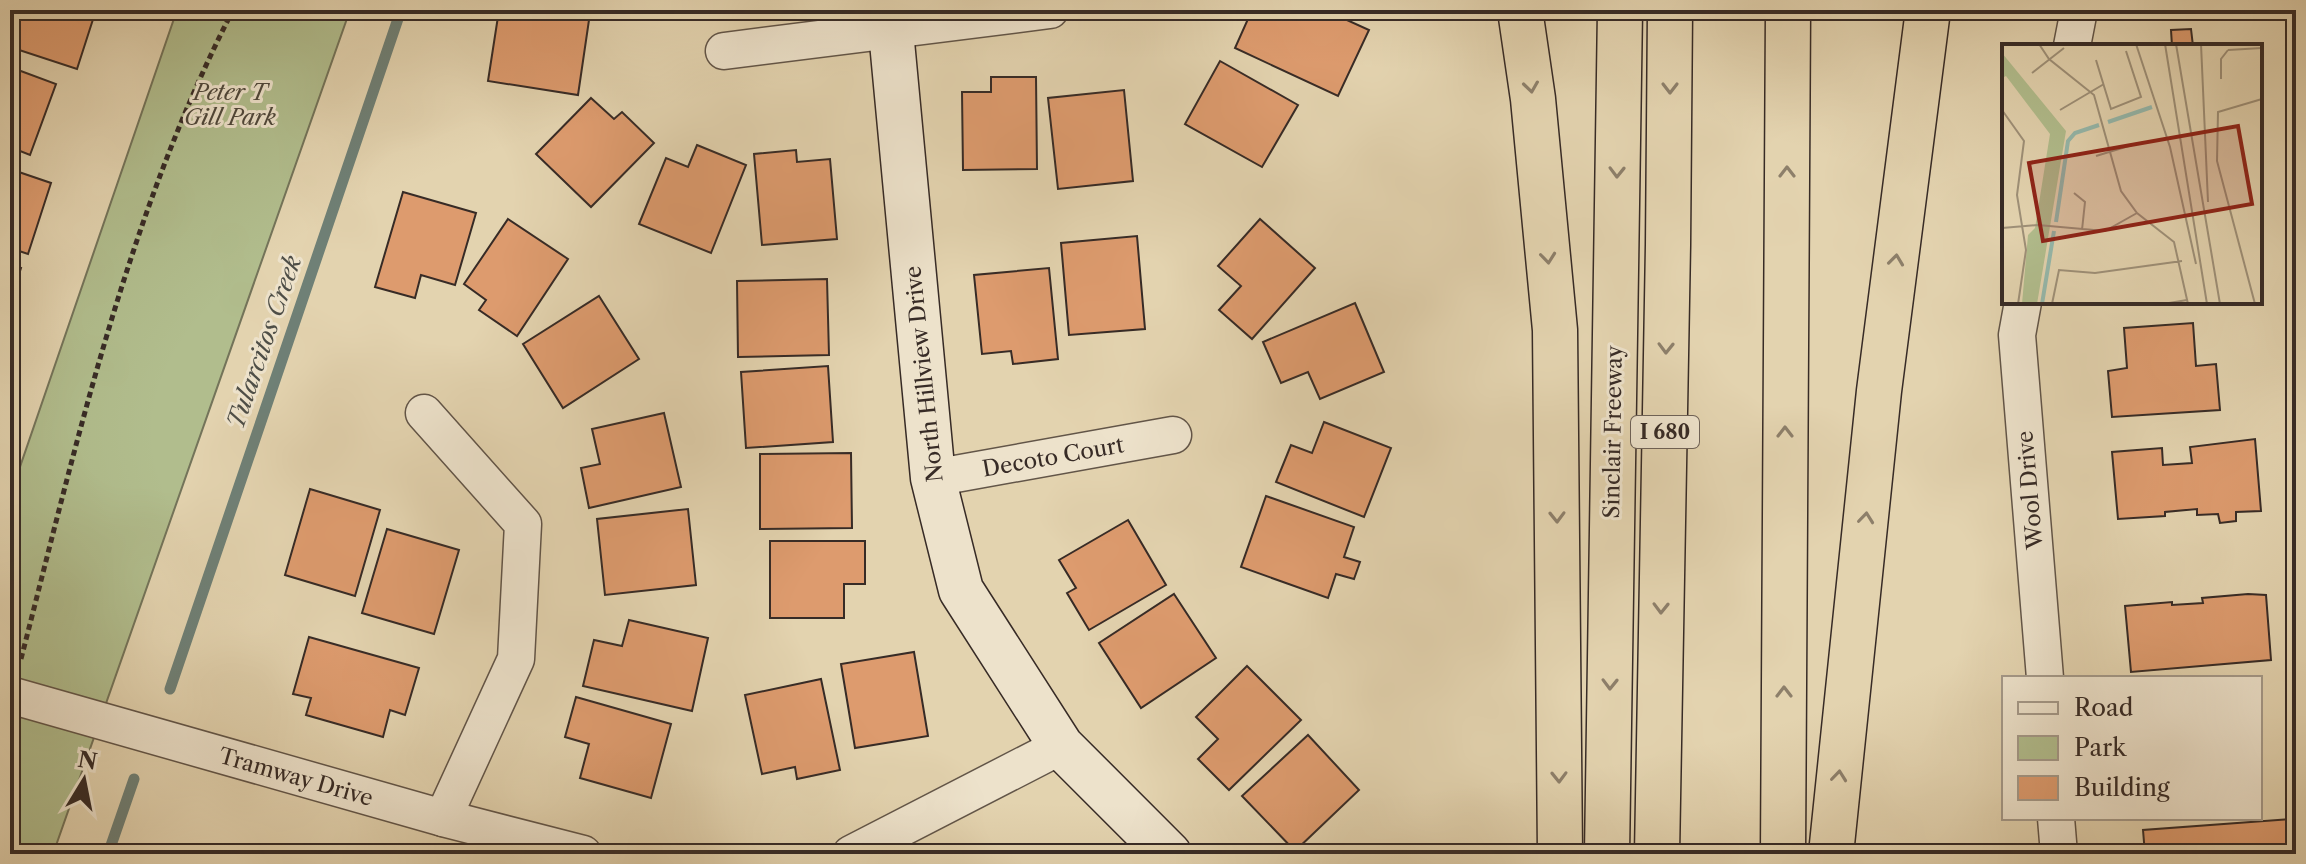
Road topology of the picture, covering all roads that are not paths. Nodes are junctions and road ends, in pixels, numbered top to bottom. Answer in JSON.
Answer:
{"nodes":[{"id":1,"x":1050,"y":10,"type":"edge"},
{"id":2,"x":1520,"y":10,"type":"edge"},
{"id":3,"x":1620,"y":10,"type":"edge"},
{"id":4,"x":1670,"y":10,"type":"edge"},
{"id":5,"x":1788,"y":10,"type":"edge"},
{"id":6,"x":1928,"y":10,"type":"edge"},
{"id":7,"x":2079,"y":10,"type":"edge"},
{"id":8,"x":890,"y":20,"type":"edge"},
{"id":9,"x":2072,"y":44,"type":"edge"},
{"id":10,"x":724,"y":51,"type":"dead end"},
{"id":11,"x":2023,"y":304,"type":"edge"},
{"id":12,"x":424,"y":413,"type":"dead end"},
{"id":13,"x":1173,"y":435,"type":"dead end"},
{"id":14,"x":933,"y":478,"type":"junction"},
{"id":15,"x":2045,"y":676,"type":"edge"},
{"id":16,"x":11,"y":695,"type":"edge"},
{"id":17,"x":1061,"y":746,"type":"junction"},
{"id":18,"x":443,"y":818,"type":"junction"},
{"id":19,"x":2056,"y":820,"type":"edge"},
{"id":20,"x":583,"y":854,"type":"edge"},
{"id":21,"x":851,"y":854,"type":"edge"},
{"id":22,"x":1169,"y":854,"type":"edge"},
{"id":23,"x":1560,"y":854,"type":"edge"},
{"id":24,"x":1607,"y":854,"type":"edge"},
{"id":25,"x":1657,"y":854,"type":"edge"},
{"id":26,"x":1783,"y":854,"type":"edge"},
{"id":27,"x":1831,"y":854,"type":"edge"},
{"id":28,"x":2059,"y":854,"type":"edge"}],
"edges":[{"from":1,"to":8,"type":"street"},
{"from":2,"to":23,"type":"highway","one_way":true},
{"from":3,"to":24,"type":"highway","name":"Sinclair Freeway","number":"I 680","one_way":true},
{"from":4,"to":25,"type":"highway","number":"I 680","one_way":true},
{"from":26,"to":5,"type":"highway","one_way":true},
{"from":27,"to":6,"type":"highway","one_way":true},
{"from":7,"to":9,"type":"street"},
{"from":8,"to":10,"type":"street"},
{"from":8,"to":14,"type":"street","name":"North Hillview Drive"},
{"from":11,"to":15,"type":"street","name":"Wool Drive"},
{"from":12,"to":18,"type":"street"},
{"from":13,"to":14,"type":"street","name":"Decoto Court"},
{"from":14,"to":17,"type":"street","name":"North Hillview Drive"},
{"from":16,"to":18,"type":"street","name":"Tramway Drive"},
{"from":17,"to":21,"type":"street"},
{"from":17,"to":22,"type":"street","name":"North Hillview Drive"},
{"from":18,"to":20,"type":"street","name":"Tramway Drive"},
{"from":19,"to":28,"type":"street"}]}
